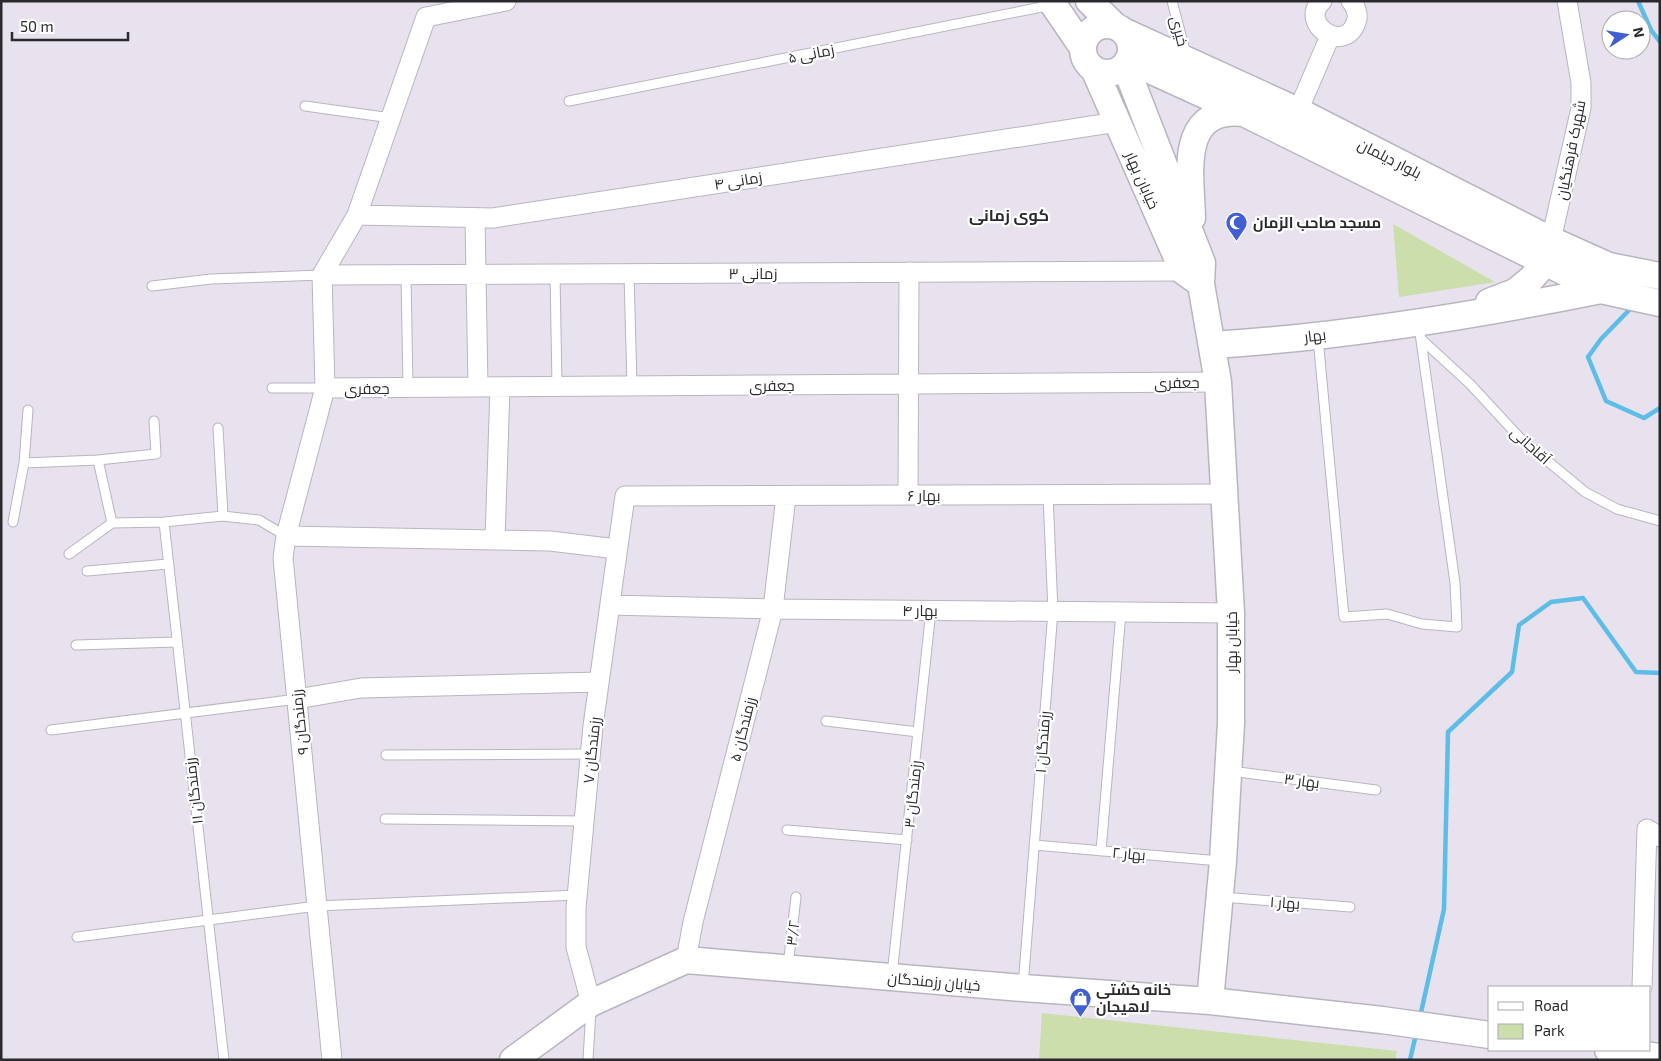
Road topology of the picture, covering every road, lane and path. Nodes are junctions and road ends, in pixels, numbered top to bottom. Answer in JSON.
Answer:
{"nodes":[{"id":1,"x":506,"y":1,"type":"edge"},
{"id":2,"x":1089,"y":1,"type":"edge"},
{"id":3,"x":1172,"y":1,"type":"edge"},
{"id":4,"x":1553,"y":1,"type":"edge"},
{"id":5,"x":1320,"y":2,"type":"edge"},
{"id":6,"x":1354,"y":2,"type":"edge"},
{"id":7,"x":1053,"y":3,"type":"edge"},
{"id":8,"x":1569,"y":5,"type":"edge"},
{"id":9,"x":1119,"y":29,"type":"junction"},
{"id":10,"x":1330,"y":36,"type":"junction"},
{"id":11,"x":1089,"y":59,"type":"junction"},
{"id":12,"x":1188,"y":61,"type":"junction"},
{"id":13,"x":1126,"y":63,"type":"junction"},
{"id":14,"x":569,"y":101,"type":"dead end"},
{"id":15,"x":305,"y":106,"type":"dead end"},
{"id":16,"x":1298,"y":111,"type":"junction"},
{"id":17,"x":1244,"y":113,"type":"junction"},
{"id":18,"x":391,"y":118,"type":"junction"},
{"id":19,"x":1117,"y":122,"type":"junction"},
{"id":20,"x":357,"y":215,"type":"junction"},
{"id":21,"x":475,"y":218,"type":"junction"},
{"id":22,"x":1193,"y":239,"type":"junction"},
{"id":23,"x":1549,"y":251,"type":"junction"},
{"id":24,"x":909,"y":272,"type":"junction"},
{"id":25,"x":475,"y":274,"type":"junction"},
{"id":26,"x":555,"y":274,"type":"junction"},
{"id":27,"x":629,"y":274,"type":"junction"},
{"id":28,"x":322,"y":275,"type":"junction"},
{"id":29,"x":406,"y":275,"type":"junction"},
{"id":30,"x":1660,"y":276,"type":"edge"},
{"id":31,"x":1192,"y":278,"type":"junction"},
{"id":32,"x":1606,"y":283,"type":"junction"},
{"id":33,"x":152,"y":286,"type":"dead end"},
{"id":34,"x":1660,"y":303,"type":"edge"},
{"id":35,"x":1420,"y":331,"type":"junction"},
{"id":36,"x":1318,"y":335,"type":"junction"},
{"id":37,"x":1212,"y":346,"type":"junction"},
{"id":38,"x":1218,"y":382,"type":"junction"},
{"id":39,"x":909,"y":384,"type":"junction"},
{"id":40,"x":557,"y":386,"type":"junction"},
{"id":41,"x":632,"y":386,"type":"junction"},
{"id":42,"x":478,"y":387,"type":"junction"},
{"id":43,"x":500,"y":387,"type":"junction"},
{"id":44,"x":272,"y":388,"type":"dead end"},
{"id":45,"x":325,"y":388,"type":"junction"},
{"id":46,"x":408,"y":388,"type":"junction"},
{"id":47,"x":28,"y":410,"type":"dead end"},
{"id":48,"x":154,"y":421,"type":"dead end"},
{"id":49,"x":218,"y":428,"type":"dead end"},
{"id":50,"x":98,"y":460,"type":"junction"},
{"id":51,"x":24,"y":463,"type":"junction"},
{"id":52,"x":1224,"y":494,"type":"junction"},
{"id":53,"x":908,"y":495,"type":"junction"},
{"id":54,"x":1048,"y":495,"type":"junction"},
{"id":55,"x":625,"y":496,"type":"joint"},
{"id":56,"x":786,"y":496,"type":"junction"},
{"id":57,"x":223,"y":516,"type":"junction"},
{"id":58,"x":1660,"y":520,"type":"edge"},
{"id":59,"x":13,"y":522,"type":"dead end"},
{"id":60,"x":164,"y":522,"type":"junction"},
{"id":61,"x":112,"y":523,"type":"junction"},
{"id":62,"x":286,"y":536,"type":"junction"},
{"id":63,"x":495,"y":540,"type":"junction"},
{"id":64,"x":617,"y":549,"type":"junction"},
{"id":65,"x":69,"y":554,"type":"dead end"},
{"id":66,"x":168,"y":564,"type":"junction"},
{"id":67,"x":87,"y":572,"type":"dead end"},
{"id":68,"x":610,"y":605,"type":"junction"},
{"id":69,"x":773,"y":609,"type":"junction"},
{"id":70,"x":931,"y":610,"type":"junction"},
{"id":71,"x":1053,"y":611,"type":"junction"},
{"id":72,"x":1121,"y":612,"type":"junction"},
{"id":73,"x":1231,"y":613,"type":"junction"},
{"id":74,"x":177,"y":642,"type":"junction"},
{"id":75,"x":76,"y":645,"type":"dead end"},
{"id":76,"x":599,"y":682,"type":"junction"},
{"id":77,"x":297,"y":699,"type":"junction"},
{"id":78,"x":184,"y":713,"type":"junction"},
{"id":79,"x":826,"y":721,"type":"dead end"},
{"id":80,"x":51,"y":730,"type":"dead end"},
{"id":81,"x":918,"y":732,"type":"junction"},
{"id":82,"x":590,"y":754,"type":"junction"},
{"id":83,"x":386,"y":755,"type":"dead end"},
{"id":84,"x":1228,"y":770,"type":"junction"},
{"id":85,"x":1376,"y":790,"type":"dead end"},
{"id":86,"x":385,"y":819,"type":"dead end"},
{"id":87,"x":584,"y":820,"type":"junction"},
{"id":88,"x":787,"y":830,"type":"dead end"},
{"id":89,"x":1660,"y":838,"type":"edge"},
{"id":90,"x":907,"y":840,"type":"junction"},
{"id":91,"x":1034,"y":845,"type":"junction"},
{"id":92,"x":1101,"y":850,"type":"junction"},
{"id":93,"x":1223,"y":861,"type":"junction"},
{"id":94,"x":577,"y":895,"type":"junction"},
{"id":95,"x":1219,"y":896,"type":"junction"},
{"id":96,"x":796,"y":897,"type":"dead end"},
{"id":97,"x":317,"y":906,"type":"junction"},
{"id":98,"x":1350,"y":906,"type":"dead end"},
{"id":99,"x":208,"y":920,"type":"junction"},
{"id":100,"x":77,"y":937,"type":"dead end"},
{"id":101,"x":686,"y":960,"type":"junction"},
{"id":102,"x":788,"y":969,"type":"junction"},
{"id":103,"x":892,"y":978,"type":"junction"},
{"id":104,"x":1642,"y":986,"type":"edge"},
{"id":105,"x":1023,"y":988,"type":"junction"},
{"id":106,"x":1210,"y":1001,"type":"junction"},
{"id":107,"x":591,"y":1003,"type":"junction"},
{"id":108,"x":1488,"y":1035,"type":"edge"},
{"id":109,"x":1621,"y":1051,"type":"edge"},
{"id":110,"x":1647,"y":1053,"type":"edge"},
{"id":111,"x":224,"y":1060,"type":"edge"},
{"id":112,"x":332,"y":1060,"type":"edge"},
{"id":113,"x":513,"y":1060,"type":"edge"},
{"id":114,"x":588,"y":1060,"type":"edge"}],
"edges":[{"from":1,"to":18,"type":"street"},
{"from":2,"to":9,"type":"street","name":"بلوار دیلمان"},
{"from":3,"to":12,"type":"lane","name":"خیری"},
{"from":4,"to":8,"type":"street"},
{"from":5,"to":10,"type":"street"},
{"from":6,"to":10,"type":"street"},
{"from":7,"to":11,"type":"street"},
{"from":7,"to":14,"type":"lane","name":"زمانی ۵"},
{"from":8,"to":23,"type":"street","name":"شهرک فرهنگیان"},
{"from":9,"to":11,"type":"street"},
{"from":9,"to":12,"type":"street","name":"بلوار دیلمان"},
{"from":9,"to":13,"type":"street"},
{"from":10,"to":16,"type":"street"},
{"from":11,"to":13,"type":"street"},
{"from":11,"to":19,"type":"street","name":"خیابان بهار"},
{"from":12,"to":16,"type":"street","name":"بلوار دیلمان"},
{"from":13,"to":17,"type":"street","name":"بلوار دیلمان"},
{"from":13,"to":22,"type":"street","name":"خیابان بهار"},
{"from":15,"to":18,"type":"lane"},
{"from":16,"to":23,"type":"street","name":"بلوار دیلمان"},
{"from":17,"to":22,"type":"street"},
{"from":17,"to":23,"type":"street","name":"بلوار دیلمان"},
{"from":18,"to":20,"type":"street"},
{"from":19,"to":21,"type":"street","name":"زمانی ۴"},
{"from":19,"to":31,"type":"street","name":"خیابان بهار"},
{"from":20,"to":21,"type":"street","name":"زمانی ۴"},
{"from":20,"to":28,"type":"street"},
{"from":21,"to":25,"type":"street"},
{"from":22,"to":31,"type":"street","name":"خیابان بهار"},
{"from":23,"to":32,"type":"street","name":"بلوار دیلمان"},
{"from":23,"to":35,"type":"street","name":"بهار"},
{"from":24,"to":27,"type":"street","name":"زمانی ۳"},
{"from":24,"to":31,"type":"street","name":"زمانی ۳"},
{"from":24,"to":39,"type":"street"},
{"from":25,"to":26,"type":"street","name":"زمانی ۳"},
{"from":25,"to":29,"type":"street","name":"زمانی ۳"},
{"from":25,"to":42,"type":"street"},
{"from":26,"to":27,"type":"street","name":"زمانی ۳"},
{"from":26,"to":40,"type":"lane"},
{"from":27,"to":41,"type":"lane"},
{"from":28,"to":29,"type":"street","name":"زمانی ۳"},
{"from":28,"to":33,"type":"lane"},
{"from":28,"to":45,"type":"street","name":"رزمندگان ۹"},
{"from":29,"to":46,"type":"lane"},
{"from":30,"to":32,"type":"street","name":"بلوار دیلمان"},
{"from":31,"to":37,"type":"street","name":"خیابان بهار"},
{"from":32,"to":34,"type":"street","name":"بلوار دیلمان"},
{"from":32,"to":35,"type":"street","name":"بهار"},
{"from":35,"to":36,"type":"street","name":"بهار"},
{"from":35,"to":36,"type":"lane"},
{"from":35,"to":58,"type":"lane","name":"آقاجانی"},
{"from":36,"to":37,"type":"street","name":"بهار"},
{"from":37,"to":38,"type":"street","name":"خیابان بهار"},
{"from":38,"to":39,"type":"street","name":"جعفری"},
{"from":38,"to":52,"type":"street","name":"خیابان بهار"},
{"from":39,"to":41,"type":"street","name":"جعفری"},
{"from":39,"to":53,"type":"street"},
{"from":40,"to":41,"type":"street","name":"جعفری"},
{"from":40,"to":43,"type":"street","name":"جعفری"},
{"from":42,"to":43,"type":"street","name":"جعفری"},
{"from":42,"to":46,"type":"street","name":"جعفری"},
{"from":43,"to":63,"type":"street"},
{"from":44,"to":45,"type":"lane"},
{"from":45,"to":46,"type":"street","name":"جعفری"},
{"from":45,"to":62,"type":"street","name":"رزمندگان ۹"},
{"from":47,"to":51,"type":"lane"},
{"from":48,"to":50,"type":"lane"},
{"from":49,"to":57,"type":"lane"},
{"from":50,"to":51,"type":"lane"},
{"from":50,"to":61,"type":"lane"},
{"from":51,"to":59,"type":"lane"},
{"from":52,"to":54,"type":"street","name":"بهار ۶"},
{"from":52,"to":73,"type":"street","name":"خیابان بهار"},
{"from":53,"to":54,"type":"street","name":"بهار ۶"},
{"from":53,"to":56,"type":"street","name":"بهار ۶"},
{"from":54,"to":71,"type":"lane","name":"رزمندگان ۱"},
{"from":55,"to":56,"type":"street","name":"بهار ۶"},
{"from":55,"to":64,"type":"street","name":"رزمندگان ۷"},
{"from":56,"to":69,"type":"street","name":"رزمندگان ۵"},
{"from":57,"to":60,"type":"lane"},
{"from":57,"to":62,"type":"lane"},
{"from":60,"to":61,"type":"lane"},
{"from":60,"to":66,"type":"lane","name":"رزمندگان ۱۱"},
{"from":61,"to":65,"type":"lane"},
{"from":62,"to":63,"type":"street"},
{"from":62,"to":77,"type":"street","name":"رزمندگان ۹"},
{"from":63,"to":64,"type":"street"},
{"from":64,"to":68,"type":"street","name":"رزمندگان ۷"},
{"from":66,"to":67,"type":"lane"},
{"from":66,"to":74,"type":"lane","name":"رزمندگان ۱۱"},
{"from":68,"to":69,"type":"street","name":"بهار ۴"},
{"from":68,"to":76,"type":"street","name":"رزمندگان ۷"},
{"from":69,"to":70,"type":"street","name":"بهار ۴"},
{"from":69,"to":101,"type":"street","name":"رزمندگان ۵"},
{"from":70,"to":71,"type":"street","name":"بهار ۴"},
{"from":70,"to":81,"type":"lane","name":"رزمندگان ۳"},
{"from":71,"to":72,"type":"street","name":"بهار ۴"},
{"from":71,"to":91,"type":"lane","name":"رزمندگان ۱"},
{"from":72,"to":73,"type":"street","name":"بهار ۴"},
{"from":72,"to":92,"type":"lane"},
{"from":73,"to":84,"type":"street","name":"خیابان بهار"},
{"from":74,"to":75,"type":"lane"},
{"from":74,"to":78,"type":"lane","name":"رزمندگان ۱۱"},
{"from":76,"to":77,"type":"street"},
{"from":76,"to":82,"type":"street","name":"رزمندگان ۷"},
{"from":77,"to":78,"type":"lane"},
{"from":77,"to":97,"type":"street","name":"رزمندگان ۹"},
{"from":78,"to":80,"type":"lane"},
{"from":78,"to":99,"type":"lane","name":"رزمندگان ۱۱"},
{"from":79,"to":81,"type":"lane"},
{"from":81,"to":90,"type":"lane","name":"رزمندگان ۳"},
{"from":82,"to":83,"type":"lane"},
{"from":82,"to":87,"type":"street","name":"رزمندگان ۷"},
{"from":84,"to":85,"type":"lane","name":"بهار ۳"},
{"from":84,"to":93,"type":"street","name":"خیابان بهار"},
{"from":86,"to":87,"type":"lane"},
{"from":87,"to":94,"type":"street","name":"رزمندگان ۷"},
{"from":88,"to":90,"type":"lane"},
{"from":89,"to":104,"type":"street"},
{"from":90,"to":103,"type":"lane","name":"رزمندگان ۳"},
{"from":91,"to":92,"type":"lane","name":"بهار ۲"},
{"from":91,"to":105,"type":"lane","name":"رزمندگان ۱"},
{"from":92,"to":93,"type":"lane","name":"بهار ۲"},
{"from":93,"to":95,"type":"street","name":"خیابان بهار"},
{"from":94,"to":97,"type":"lane"},
{"from":94,"to":107,"type":"street","name":"رزمندگان ۷"},
{"from":95,"to":98,"type":"lane","name":"بهار ۱"},
{"from":95,"to":106,"type":"street","name":"خیابان بهار"},
{"from":96,"to":102,"type":"lane","name":"۳/۲"},
{"from":97,"to":99,"type":"lane"},
{"from":97,"to":112,"type":"street","name":"رزمندگان ۹"},
{"from":99,"to":100,"type":"lane"},
{"from":99,"to":111,"type":"lane","name":"رزمندگان ۱۱"},
{"from":101,"to":102,"type":"street","name":"خیابان رزمندگان"},
{"from":101,"to":107,"type":"street","name":"خیابان رزمندگان"},
{"from":102,"to":103,"type":"street","name":"خیابان رزمندگان"},
{"from":103,"to":105,"type":"street","name":"خیابان رزمندگان"},
{"from":105,"to":106,"type":"street","name":"خیابان رزمندگان"},
{"from":106,"to":108,"type":"street","name":"خیابان رزمندگان"},
{"from":107,"to":113,"type":"street","name":"خیابان رزمندگان"},
{"from":107,"to":114,"type":"lane"},
{"from":109,"to":110,"type":"street"}]}
